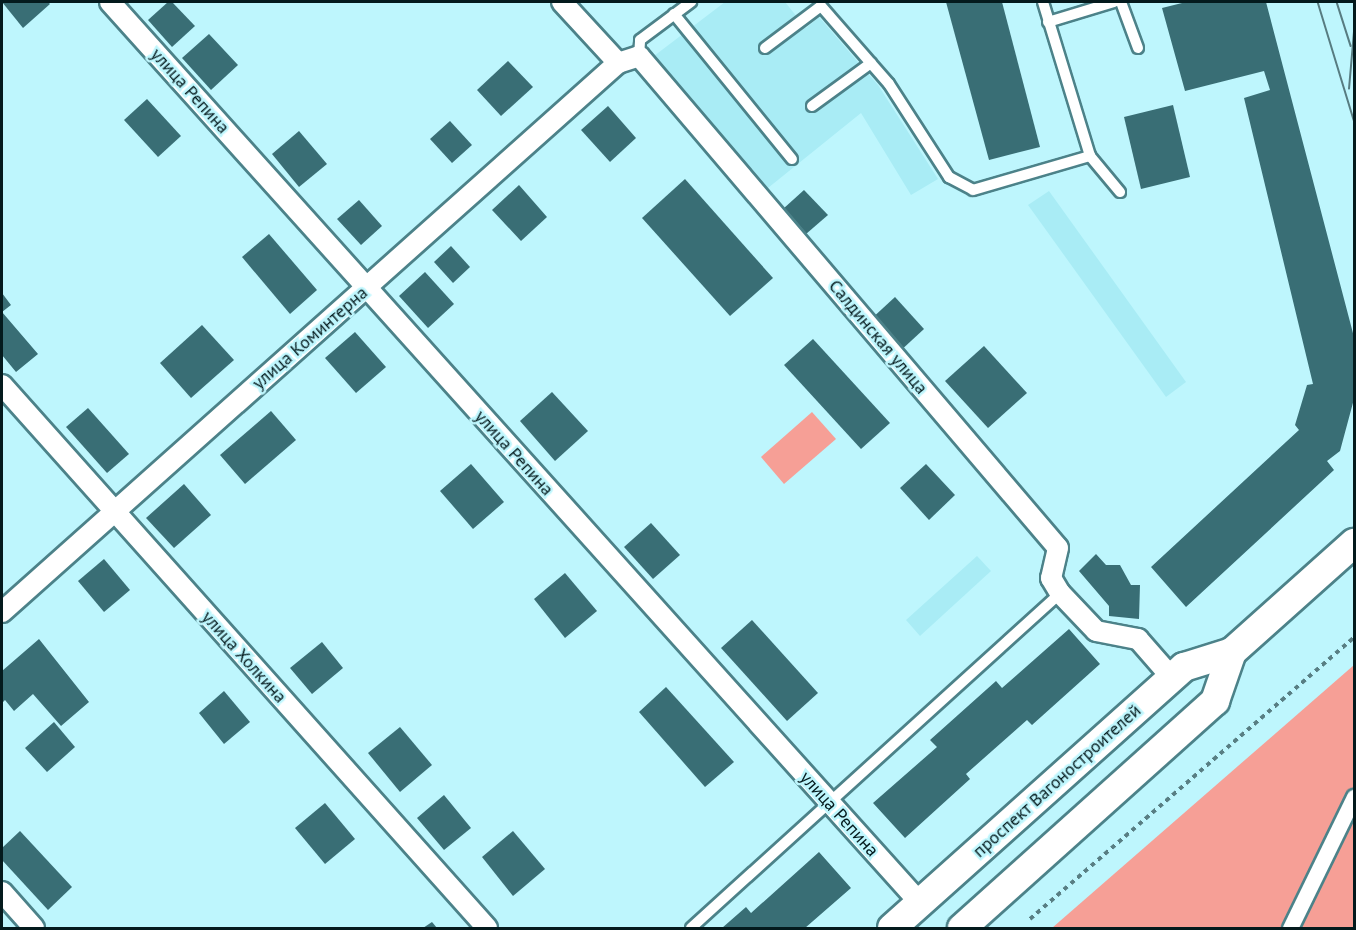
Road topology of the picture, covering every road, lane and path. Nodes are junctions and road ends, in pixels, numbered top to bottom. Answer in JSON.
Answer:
{"nodes":[{"id":1,"x":110,"y":2,"type":"edge"},
{"id":2,"x":561,"y":2,"type":"edge"},
{"id":3,"x":691,"y":2,"type":"edge"},
{"id":4,"x":1043,"y":2,"type":"edge"},
{"id":5,"x":1114,"y":2,"type":"edge"},
{"id":6,"x":1121,"y":2,"type":"edge"},
{"id":7,"x":674,"y":14,"type":"junction"},
{"id":8,"x":1048,"y":22,"type":"junction"},
{"id":9,"x":765,"y":48,"type":"dead end"},
{"id":10,"x":1138,"y":48,"type":"dead end"},
{"id":11,"x":639,"y":56,"type":"junction"},
{"id":12,"x":618,"y":63,"type":"junction"},
{"id":13,"x":871,"y":63,"type":"junction"},
{"id":14,"x":812,"y":106,"type":"dead end"},
{"id":15,"x":1090,"y":156,"type":"junction"},
{"id":16,"x":792,"y":159,"type":"dead end"},
{"id":17,"x":1120,"y":192,"type":"dead end"},
{"id":18,"x":366,"y":289,"type":"junction"},
{"id":19,"x":2,"y":385,"type":"edge"},
{"id":20,"x":114,"y":512,"type":"junction"},
{"id":21,"x":1354,"y":543,"type":"edge"},
{"id":22,"x":1060,"y":593,"type":"junction"},
{"id":23,"x":2,"y":612,"type":"edge"},
{"id":24,"x":1354,"y":636,"type":"edge"},
{"id":25,"x":1232,"y":652,"type":"junction"},
{"id":26,"x":1172,"y":678,"type":"junction"},
{"id":27,"x":1354,"y":797,"type":"edge"},
{"id":28,"x":830,"y":803,"type":"junction"},
{"id":29,"x":2,"y":892,"type":"edge"},
{"id":30,"x":920,"y":903,"type":"junction"},
{"id":31,"x":1030,"y":919,"type":"dead end"},
{"id":32,"x":34,"y":928,"type":"edge"},
{"id":33,"x":487,"y":928,"type":"edge"},
{"id":34,"x":691,"y":928,"type":"edge"},
{"id":35,"x":892,"y":928,"type":"edge"},
{"id":36,"x":962,"y":928,"type":"edge"},
{"id":37,"x":1290,"y":928,"type":"edge"}],
"edges":[{"from":1,"to":18,"type":"street","name":"улица Репина"},
{"from":2,"to":12,"type":"street"},
{"from":3,"to":7,"type":"lane"},
{"from":4,"to":8,"type":"lane"},
{"from":5,"to":8,"type":"lane"},
{"from":6,"to":10,"type":"lane"},
{"from":7,"to":11,"type":"lane"},
{"from":7,"to":16,"type":"lane"},
{"from":8,"to":15,"type":"lane"},
{"from":9,"to":13,"type":"lane"},
{"from":11,"to":12,"type":"street"},
{"from":11,"to":22,"type":"street","name":"Салдинская улица"},
{"from":12,"to":18,"type":"street","name":"улица Коминтерна"},
{"from":13,"to":14,"type":"lane"},
{"from":13,"to":15,"type":"lane"},
{"from":15,"to":17,"type":"lane"},
{"from":18,"to":20,"type":"street","name":"улица Коминтерна"},
{"from":18,"to":28,"type":"street","name":"улица Репина"},
{"from":19,"to":20,"type":"street","name":"улица Холкина"},
{"from":20,"to":23,"type":"street","name":"улица Коминтерна"},
{"from":20,"to":33,"type":"street","name":"улица Холкина"},
{"from":21,"to":25,"type":"main road","name":"проспект Вагоностроителей"},
{"from":22,"to":26,"type":"street"},
{"from":22,"to":28,"type":"lane"},
{"from":24,"to":31,"type":"path"},
{"from":25,"to":26,"type":"main road","name":"проспект Вагоностроителей"},
{"from":25,"to":36,"type":"main road","name":"проспект Вагоностроителей"},
{"from":26,"to":30,"type":"main road","name":"проспект Вагоностроителей"},
{"from":27,"to":37,"type":"street"},
{"from":28,"to":30,"type":"street","name":"улица Репина"},
{"from":28,"to":34,"type":"lane"},
{"from":29,"to":32,"type":"street"},
{"from":30,"to":35,"type":"main road","name":"проспект Вагоностроителей"}]}
